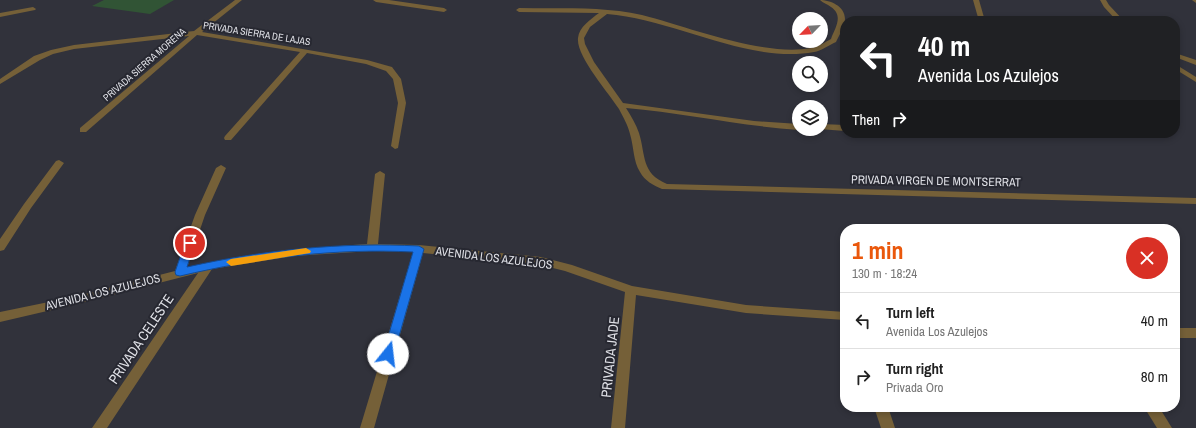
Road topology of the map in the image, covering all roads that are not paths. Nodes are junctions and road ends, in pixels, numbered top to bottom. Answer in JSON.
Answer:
{"nodes":[{"id":1,"x":239,"y":0,"type":"edge"},
{"id":2,"x":376,"y":0,"type":"edge"},
{"id":3,"x":823,"y":0,"type":"edge"},
{"id":4,"x":976,"y":0,"type":"edge"},
{"id":5,"x":1103,"y":0,"type":"edge"},
{"id":6,"x":33,"y":9,"type":"dead end"},
{"id":7,"x":444,"y":10,"type":"dead end"},
{"id":8,"x":519,"y":10,"type":"dead end"},
{"id":9,"x":606,"y":12,"type":"junction"},
{"id":10,"x":0,"y":15,"type":"edge"},
{"id":11,"x":842,"y":16,"type":"edge"},
{"id":12,"x":981,"y":16,"type":"edge"},
{"id":13,"x":1116,"y":16,"type":"edge"},
{"id":14,"x":840,"y":28,"type":"edge"},
{"id":15,"x":196,"y":34,"type":"junction"},
{"id":16,"x":305,"y":51,"type":"junction"},
{"id":17,"x":1180,"y":57,"type":"edge"},
{"id":18,"x":1196,"y":63,"type":"edge"},
{"id":19,"x":1180,"y":69,"type":"edge"},
{"id":20,"x":1196,"y":80,"type":"edge"},
{"id":21,"x":0,"y":82,"type":"edge"},
{"id":22,"x":620,"y":105,"type":"junction"},
{"id":23,"x":792,"y":127,"type":"edge"},
{"id":24,"x":828,"y":127,"type":"edge"},
{"id":25,"x":840,"y":128,"type":"edge"},
{"id":26,"x":83,"y":130,"type":"dead end"},
{"id":27,"x":228,"y":138,"type":"dead end"},
{"id":28,"x":394,"y":146,"type":"dead end"},
{"id":29,"x":59,"y":163,"type":"dead end"},
{"id":30,"x":221,"y":168,"type":"dead end"},
{"id":31,"x":380,"y":174,"type":"dead end"},
{"id":32,"x":1196,"y":201,"type":"edge"},
{"id":33,"x":0,"y":247,"type":"edge"},
{"id":34,"x":372,"y":247,"type":"junction"},
{"id":35,"x":419,"y":249,"type":"junction"},
{"id":36,"x":208,"y":266,"type":"junction"},
{"id":37,"x":180,"y":272,"type":"junction"},
{"id":38,"x":631,"y":290,"type":"junction"},
{"id":39,"x":840,"y":316,"type":"edge"},
{"id":40,"x":0,"y":317,"type":"edge"},
{"id":41,"x":1180,"y":333,"type":"edge"},
{"id":42,"x":1196,"y":333,"type":"edge"},
{"id":43,"x":883,"y":412,"type":"edge"},
{"id":44,"x":1154,"y":412,"type":"edge"},
{"id":45,"x":99,"y":428,"type":"edge"},
{"id":46,"x":367,"y":428,"type":"edge"},
{"id":47,"x":618,"y":428,"type":"edge"},
{"id":48,"x":888,"y":428,"type":"edge"},
{"id":49,"x":1165,"y":428,"type":"edge"}],
"edges":[{"from":1,"to":15,"type":"street","name":"PRIVADA SIERRA MORENA"},
{"from":2,"to":7,"type":"street"},
{"from":3,"to":11,"type":"street"},
{"from":4,"to":12,"type":"street"},
{"from":5,"to":13,"type":"street"},
{"from":6,"to":10,"type":"street"},
{"from":8,"to":9,"type":"street"},
{"from":9,"to":14,"type":"street"},
{"from":9,"to":22,"type":"street","name":"PRIVADA VIRGEN DE MONTSERRAT"},
{"from":15,"to":16,"type":"street","name":"PRIVADA SIERRA DE LAJAS"},
{"from":15,"to":21,"type":"street","name":"PRIVADA SIERRA DE LAJAS"},
{"from":15,"to":26,"type":"street","name":"PRIVADA SIERRA MORENA"},
{"from":16,"to":27,"type":"street"},
{"from":16,"to":28,"type":"street","name":"PRIVADA SIERRA DE LAJAS"},
{"from":17,"to":18,"type":"street"},
{"from":19,"to":20,"type":"street"},
{"from":22,"to":23,"type":"street"},
{"from":22,"to":32,"type":"street","name":"PRIVADA VIRGEN DE MONTSERRAT"},
{"from":24,"to":25,"type":"street"},
{"from":29,"to":33,"type":"street"},
{"from":30,"to":37,"type":"street"},
{"from":31,"to":34,"type":"street"},
{"from":34,"to":35,"type":"street","name":"AVENIDA LOS AZULEJOS"},
{"from":34,"to":36,"type":"street","name":"AVENIDA LOS AZULEJOS"},
{"from":35,"to":38,"type":"street","name":"AVENIDA LOS AZULEJOS"},
{"from":35,"to":46,"type":"street"},
{"from":36,"to":37,"type":"street","name":"AVENIDA LOS AZULEJOS"},
{"from":36,"to":45,"type":"street","name":"PRIVADA CELESTE"},
{"from":37,"to":40,"type":"street","name":"AVENIDA LOS AZULEJOS"},
{"from":38,"to":39,"type":"street","name":"AVENIDA LOS AZULEJOS"},
{"from":38,"to":47,"type":"street","name":"PRIVADA JADE"},
{"from":41,"to":42,"type":"street"},
{"from":43,"to":48,"type":"street"},
{"from":44,"to":49,"type":"street"}]}
